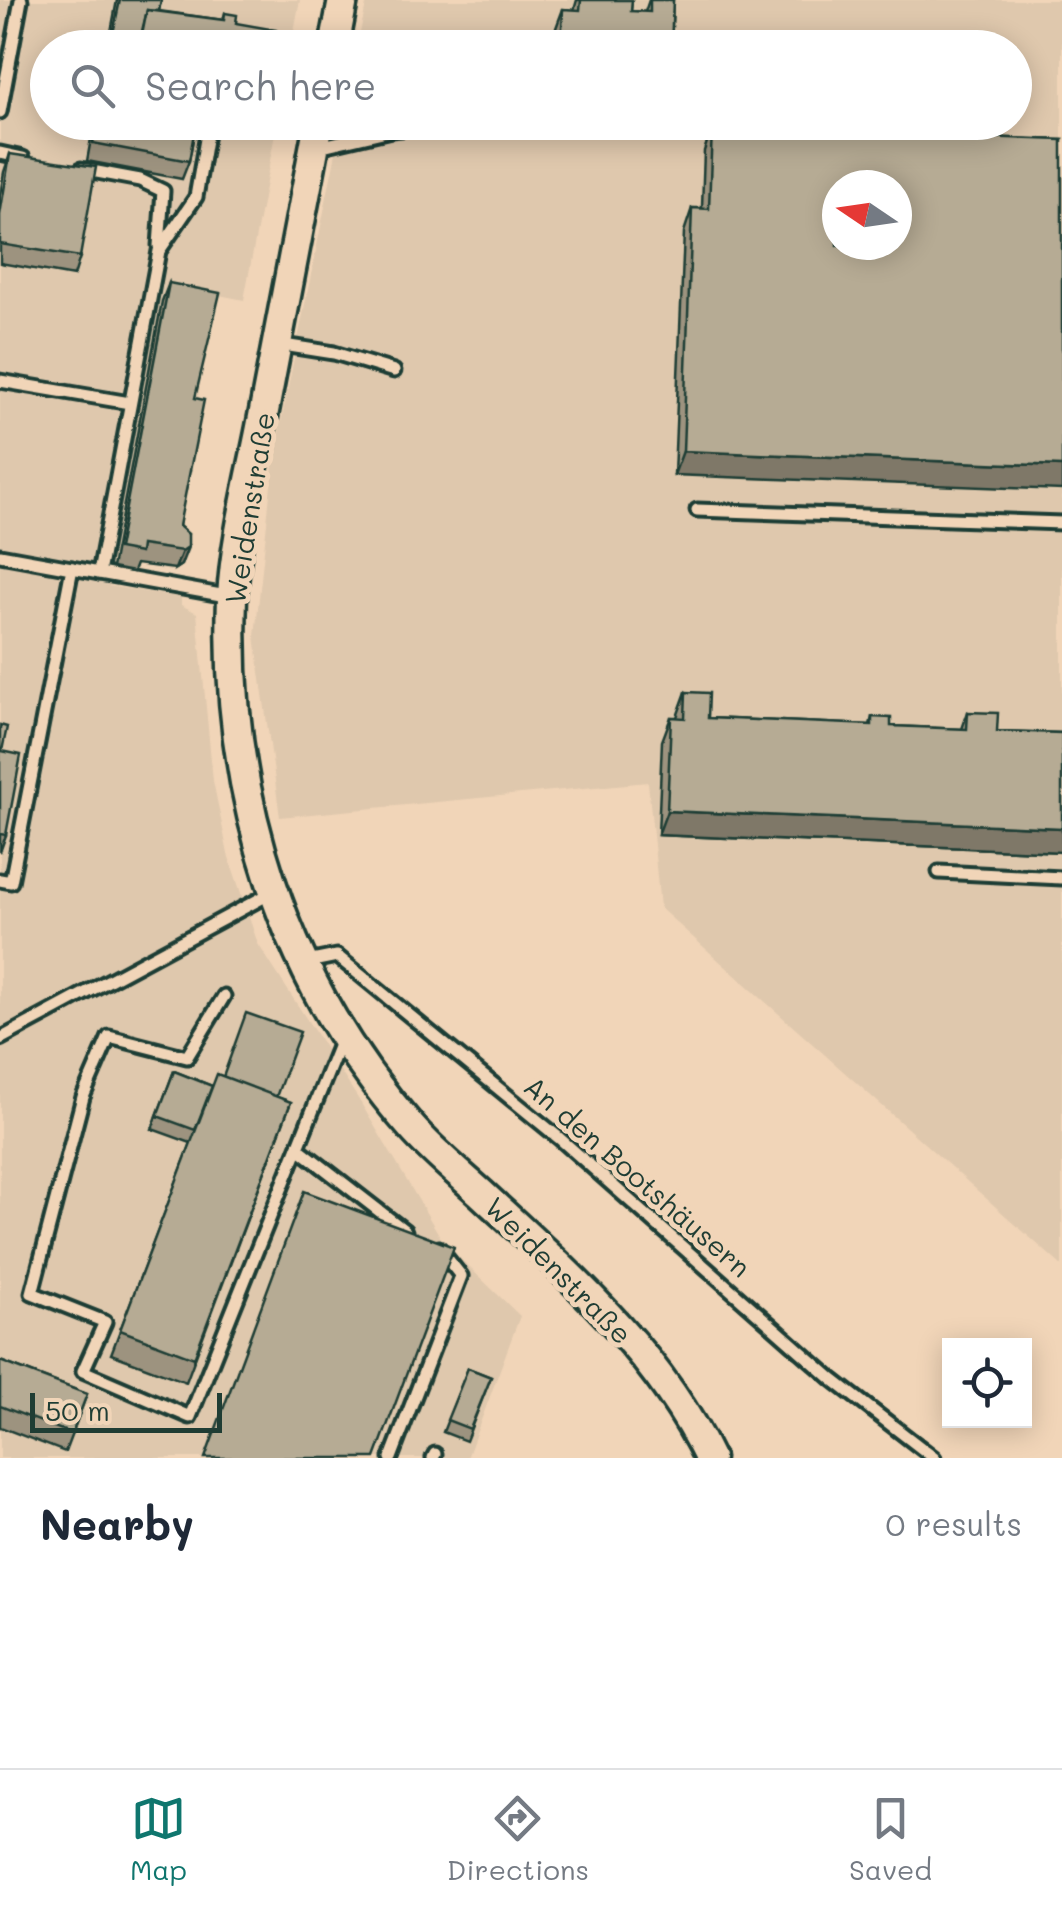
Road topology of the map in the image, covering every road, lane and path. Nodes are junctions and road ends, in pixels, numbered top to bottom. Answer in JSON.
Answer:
{"nodes":[{"id":1,"x":21,"y":0,"type":"edge"},
{"id":2,"x":343,"y":0,"type":"edge"},
{"id":3,"x":337,"y":30,"type":"edge"},
{"id":4,"x":0,"y":112,"type":"edge"},
{"id":5,"x":206,"y":140,"type":"edge"},
{"id":6,"x":316,"y":140,"type":"edge"},
{"id":7,"x":0,"y":153,"type":"edge"},
{"id":8,"x":38,"y":161,"type":"edge"},
{"id":9,"x":57,"y":164,"type":"edge"},
{"id":10,"x":159,"y":251,"type":"junction"},
{"id":11,"x":277,"y":344,"type":"junction"},
{"id":12,"x":394,"y":371,"type":"dead end"},
{"id":13,"x":0,"y":381,"type":"edge"},
{"id":14,"x":130,"y":403,"type":"junction"},
{"id":15,"x":697,"y":510,"type":"dead end"},
{"id":16,"x":1062,"y":524,"type":"edge"},
{"id":17,"x":0,"y":555,"type":"edge"},
{"id":18,"x":72,"y":568,"type":"junction"},
{"id":19,"x":98,"y":573,"type":"junction"},
{"id":20,"x":232,"y":597,"type":"junction"},
{"id":21,"x":939,"y":872,"type":"dead end"},
{"id":22,"x":1062,"y":878,"type":"edge"},
{"id":23,"x":0,"y":880,"type":"edge"},
{"id":24,"x":273,"y":892,"type":"junction"},
{"id":25,"x":300,"y":963,"type":"junction"},
{"id":26,"x":224,"y":996,"type":"dead end"},
{"id":27,"x":343,"y":1034,"type":"junction"},
{"id":28,"x":0,"y":1039,"type":"edge"},
{"id":29,"x":298,"y":1148,"type":"junction"},
{"id":30,"x":410,"y":1233,"type":"edge"},
{"id":31,"x":427,"y":1242,"type":"edge"},
{"id":32,"x":391,"y":1458,"type":"edge"},
{"id":33,"x":709,"y":1458,"type":"edge"},
{"id":34,"x":934,"y":1458,"type":"edge"}],
"edges":[{"from":1,"to":4,"type":"lane"},
{"from":2,"to":3,"type":"street"},
{"from":5,"to":10,"type":"lane"},
{"from":6,"to":11,"type":"street","name":"Weidenstraße"},
{"from":7,"to":8,"type":"lane"},
{"from":9,"to":10,"type":"lane"},
{"from":10,"to":14,"type":"lane"},
{"from":11,"to":12,"type":"lane"},
{"from":11,"to":20,"type":"street","name":"Weidenstraße"},
{"from":13,"to":14,"type":"lane"},
{"from":14,"to":19,"type":"lane"},
{"from":15,"to":16,"type":"lane"},
{"from":17,"to":18,"type":"lane"},
{"from":18,"to":19,"type":"lane"},
{"from":18,"to":23,"type":"lane"},
{"from":19,"to":20,"type":"lane"},
{"from":20,"to":24,"type":"street","name":"Weidenstraße"},
{"from":21,"to":22,"type":"lane"},
{"from":24,"to":25,"type":"street","name":"Weidenstraße"},
{"from":24,"to":28,"type":"lane"},
{"from":25,"to":27,"type":"street","name":"Weidenstraße"},
{"from":25,"to":34,"type":"lane","name":"An den Bootshäusern"},
{"from":26,"to":29,"type":"lane"},
{"from":27,"to":29,"type":"lane"},
{"from":27,"to":33,"type":"street","name":"Weidenstraße"},
{"from":29,"to":30,"type":"lane"},
{"from":31,"to":32,"type":"lane"}]}
